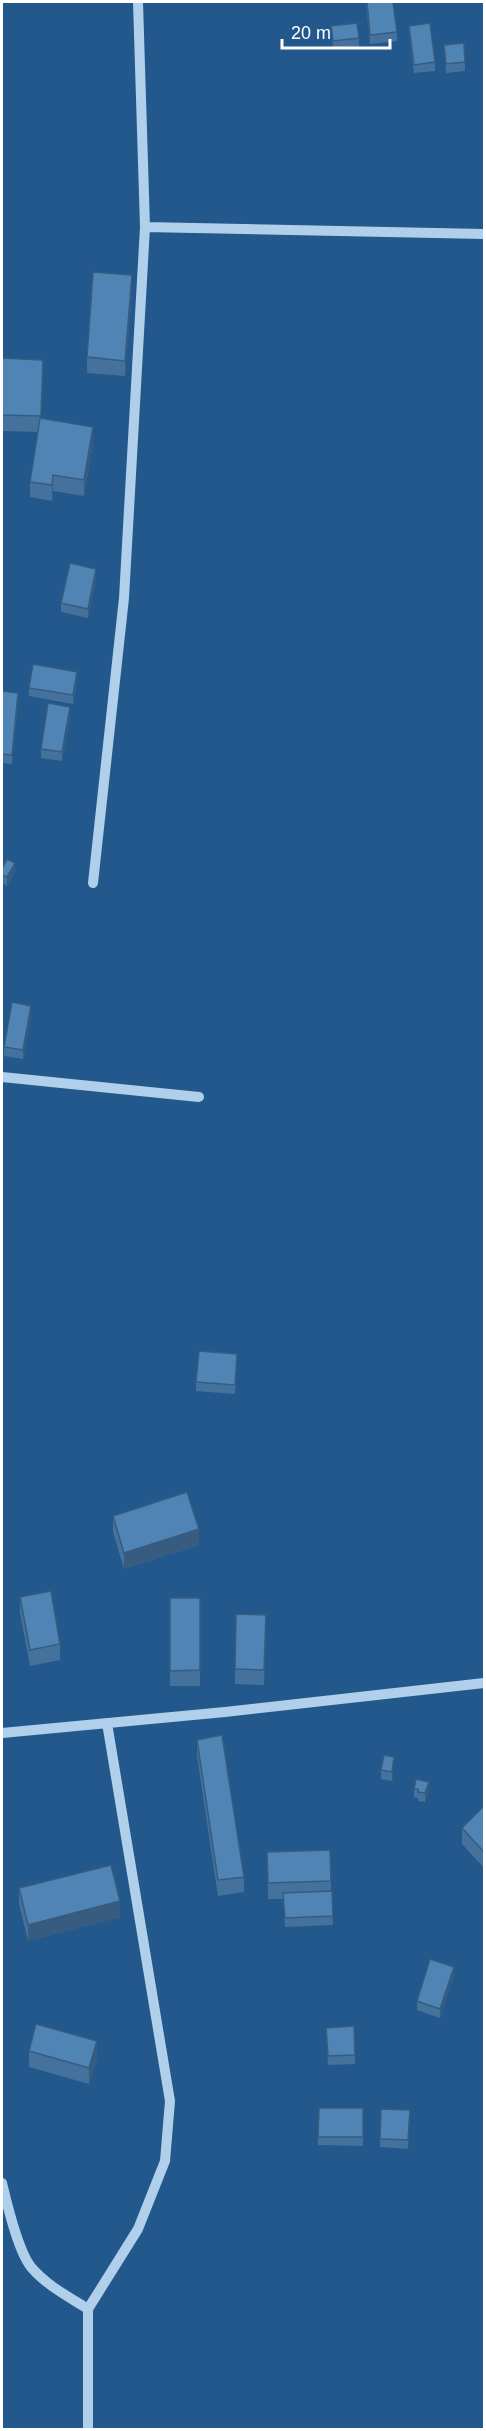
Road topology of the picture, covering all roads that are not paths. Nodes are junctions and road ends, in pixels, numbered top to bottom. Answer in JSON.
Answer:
{"nodes":[{"id":1,"x":138,"y":2,"type":"edge"},
{"id":2,"x":145,"y":227,"type":"junction"},
{"id":3,"x":484,"y":234,"type":"edge"},
{"id":4,"x":93,"y":884,"type":"dead end"},
{"id":5,"x":2,"y":1077,"type":"edge"},
{"id":6,"x":199,"y":1097,"type":"dead end"},
{"id":7,"x":484,"y":1683,"type":"edge"},
{"id":8,"x":107,"y":1724,"type":"junction"},
{"id":9,"x":2,"y":1733,"type":"edge"},
{"id":10,"x":2,"y":2183,"type":"edge"},
{"id":11,"x":88,"y":2309,"type":"junction"},
{"id":12,"x":88,"y":2430,"type":"edge"}],
"edges":[{"from":1,"to":2,"type":"street"},
{"from":2,"to":3,"type":"street"},
{"from":2,"to":4,"type":"street"},
{"from":5,"to":6,"type":"street"},
{"from":7,"to":8,"type":"street"},
{"from":8,"to":9,"type":"street"},
{"from":8,"to":11,"type":"street"},
{"from":10,"to":11,"type":"street"},
{"from":11,"to":12,"type":"street"}]}
